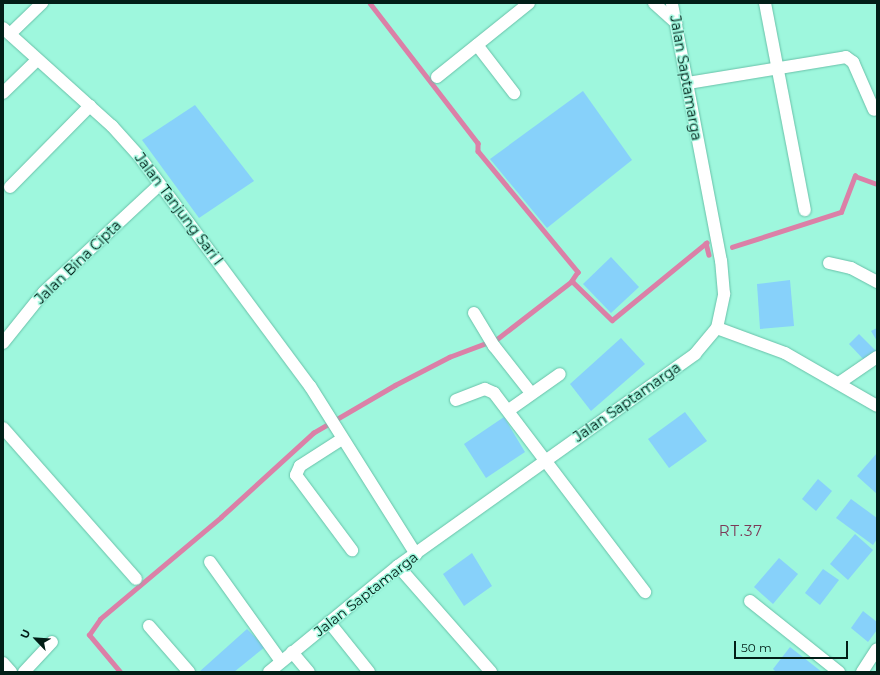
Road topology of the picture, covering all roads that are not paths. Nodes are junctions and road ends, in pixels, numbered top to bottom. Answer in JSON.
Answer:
{"nodes":[{"id":1,"x":42,"y":3,"type":"edge"},
{"id":2,"x":529,"y":3,"type":"edge"},
{"id":3,"x":654,"y":3,"type":"edge"},
{"id":4,"x":672,"y":3,"type":"edge"},
{"id":5,"x":765,"y":3,"type":"edge"},
{"id":6,"x":676,"y":23,"type":"junction"},
{"id":7,"x":7,"y":31,"type":"edge"},
{"id":8,"x":477,"y":45,"type":"junction"},
{"id":9,"x":37,"y":60,"type":"junction"},
{"id":10,"x":778,"y":67,"type":"junction"},
{"id":11,"x":437,"y":77,"type":"dead end"},
{"id":12,"x":688,"y":83,"type":"junction"},
{"id":13,"x":3,"y":92,"type":"edge"},
{"id":14,"x":514,"y":93,"type":"dead end"},
{"id":15,"x":90,"y":106,"type":"junction"},
{"id":16,"x":874,"y":110,"type":"dead end"},
{"id":17,"x":159,"y":185,"type":"junction"},
{"id":18,"x":10,"y":187,"type":"dead end"},
{"id":19,"x":805,"y":210,"type":"dead end"},
{"id":20,"x":829,"y":263,"type":"dead end"},
{"id":21,"x":877,"y":282,"type":"edge"},
{"id":22,"x":474,"y":313,"type":"dead end"},
{"id":23,"x":717,"y":328,"type":"junction"},
{"id":24,"x":3,"y":343,"type":"edge"},
{"id":25,"x":877,"y":357,"type":"edge"},
{"id":26,"x":560,"y":374,"type":"dead end"},
{"id":27,"x":839,"y":384,"type":"junction"},
{"id":28,"x":531,"y":393,"type":"junction"},
{"id":29,"x":456,"y":400,"type":"dead end"},
{"id":30,"x":877,"y":406,"type":"edge"},
{"id":31,"x":509,"y":410,"type":"junction"},
{"id":32,"x":3,"y":428,"type":"edge"},
{"id":33,"x":339,"y":434,"type":"junction"},
{"id":34,"x":545,"y":459,"type":"junction"},
{"id":35,"x":352,"y":550,"type":"dead end"},
{"id":36,"x":416,"y":554,"type":"junction"},
{"id":37,"x":210,"y":562,"type":"dead end"},
{"id":38,"x":398,"y":566,"type":"junction"},
{"id":39,"x":136,"y":579,"type":"dead end"},
{"id":40,"x":645,"y":592,"type":"dead end"},
{"id":41,"x":750,"y":601,"type":"dead end"},
{"id":42,"x":328,"y":622,"type":"junction"},
{"id":43,"x":149,"y":626,"type":"dead end"},
{"id":44,"x":52,"y":642,"type":"dead end"},
{"id":45,"x":877,"y":649,"type":"edge"},
{"id":46,"x":292,"y":652,"type":"junction"},
{"id":47,"x":281,"y":661,"type":"junction"},
{"id":48,"x":3,"y":663,"type":"edge"},
{"id":49,"x":11,"y":672,"type":"edge"},
{"id":50,"x":24,"y":672,"type":"edge"},
{"id":51,"x":189,"y":672,"type":"edge"},
{"id":52,"x":270,"y":672,"type":"edge"},
{"id":53,"x":309,"y":672,"type":"edge"},
{"id":54,"x":369,"y":672,"type":"edge"},
{"id":55,"x":491,"y":672,"type":"edge"},
{"id":56,"x":839,"y":672,"type":"edge"},
{"id":57,"x":862,"y":672,"type":"edge"}],
"edges":[{"from":1,"to":7,"type":"street"},
{"from":2,"to":8,"type":"street"},
{"from":3,"to":6,"type":"street"},
{"from":4,"to":6,"type":"street","name":"Jalan Saptamarga"},
{"from":5,"to":10,"type":"street"},
{"from":6,"to":12,"type":"street","name":"Jalan Saptamarga"},
{"from":7,"to":9,"type":"street","name":"Jalan Tanjung Sari I"},
{"from":8,"to":11,"type":"street"},
{"from":8,"to":14,"type":"street"},
{"from":9,"to":13,"type":"street"},
{"from":9,"to":15,"type":"street","name":"Jalan Tanjung Sari I"},
{"from":10,"to":12,"type":"street"},
{"from":10,"to":16,"type":"street"},
{"from":10,"to":19,"type":"street"},
{"from":12,"to":23,"type":"street","name":"Jalan Saptamarga"},
{"from":15,"to":17,"type":"street","name":"Jalan Tanjung Sari I"},
{"from":15,"to":18,"type":"street"},
{"from":17,"to":24,"type":"street","name":"Jalan Bina Cipta"},
{"from":17,"to":33,"type":"street","name":"Jalan Tanjung Sari I"},
{"from":20,"to":21,"type":"street"},
{"from":22,"to":28,"type":"street"},
{"from":23,"to":27,"type":"street"},
{"from":23,"to":34,"type":"street","name":"Jalan Saptamarga"},
{"from":25,"to":27,"type":"street"},
{"from":26,"to":28,"type":"street"},
{"from":27,"to":30,"type":"street"},
{"from":28,"to":31,"type":"street"},
{"from":29,"to":31,"type":"street"},
{"from":31,"to":34,"type":"street"},
{"from":32,"to":39,"type":"street"},
{"from":33,"to":35,"type":"street"},
{"from":33,"to":36,"type":"street"},
{"from":34,"to":36,"type":"street","name":"Jalan Saptamarga"},
{"from":34,"to":40,"type":"street"},
{"from":36,"to":38,"type":"street","name":"Jalan Saptamarga"},
{"from":37,"to":47,"type":"street"},
{"from":38,"to":42,"type":"street","name":"Jalan Saptamarga"},
{"from":38,"to":55,"type":"street"},
{"from":41,"to":56,"type":"street"},
{"from":42,"to":46,"type":"street","name":"Jalan Saptamarga"},
{"from":42,"to":54,"type":"street"},
{"from":43,"to":51,"type":"street"},
{"from":44,"to":50,"type":"street"},
{"from":45,"to":57,"type":"street"},
{"from":46,"to":47,"type":"street","name":"Jalan Saptamarga"},
{"from":46,"to":53,"type":"street"},
{"from":47,"to":52,"type":"street","name":"Jalan Saptamarga"},
{"from":48,"to":49,"type":"street"}]}
